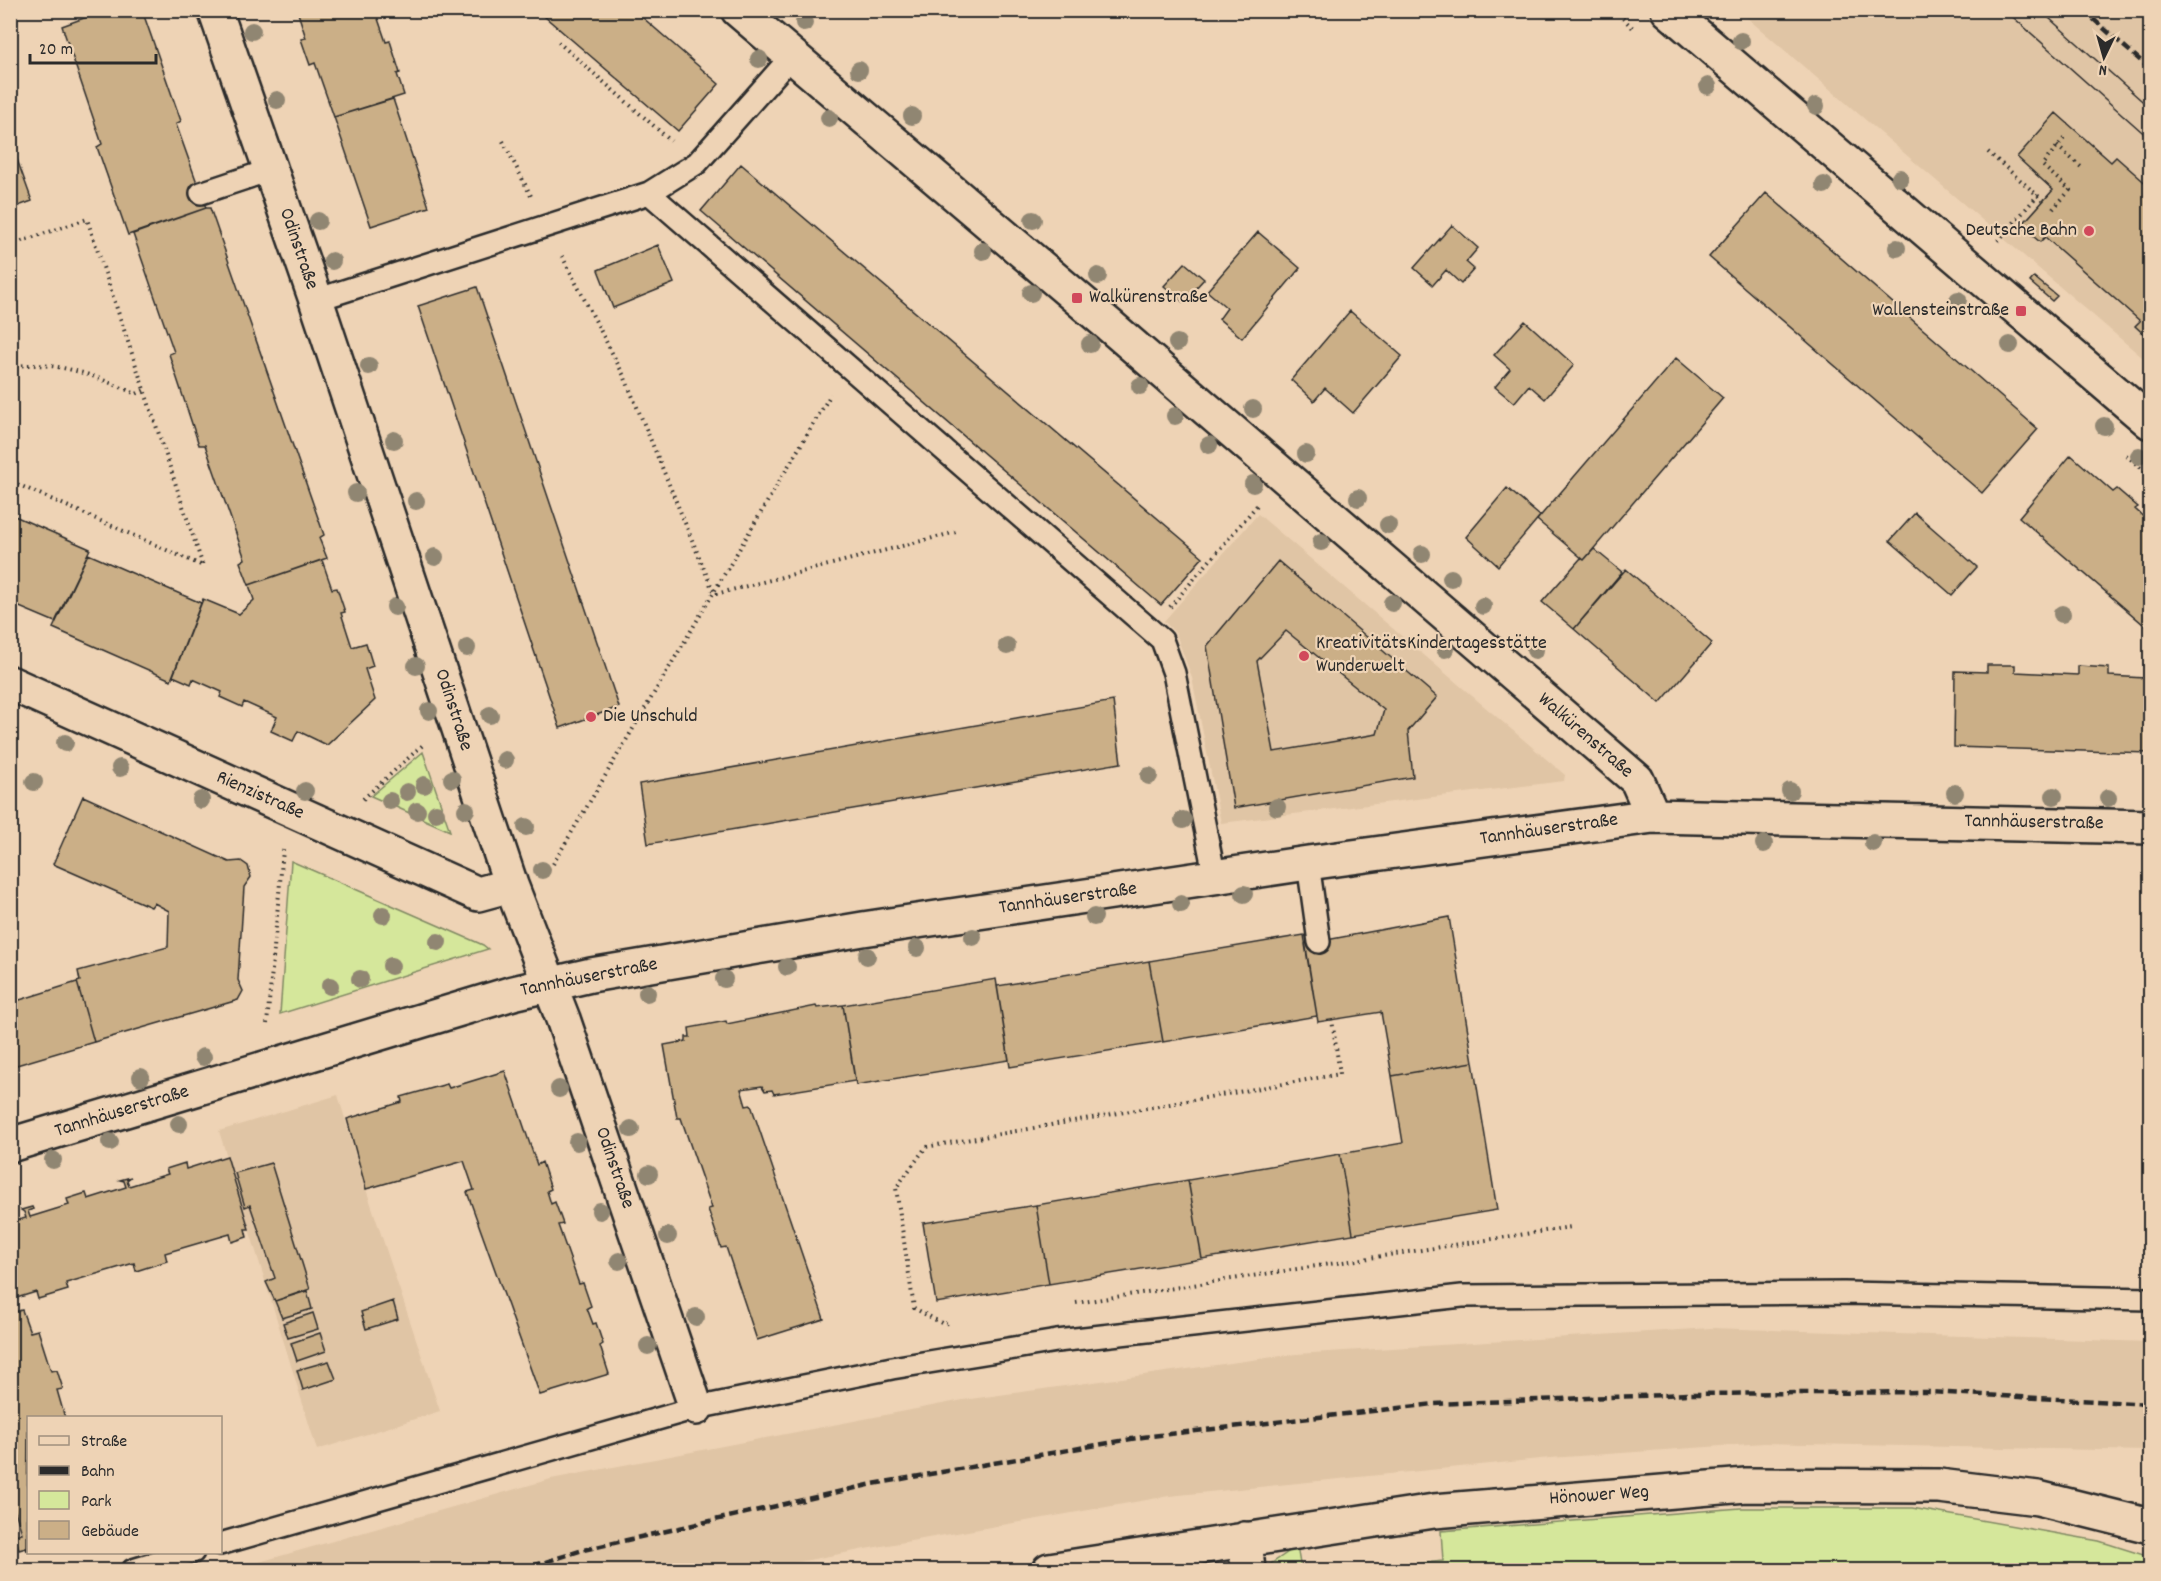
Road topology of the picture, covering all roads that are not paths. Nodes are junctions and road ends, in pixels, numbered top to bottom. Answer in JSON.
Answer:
{"nodes":[{"id":1,"x":215,"y":10,"type":"edge"},
{"id":2,"x":738,"y":10,"type":"edge"},
{"id":3,"x":1668,"y":10,"type":"edge"},
{"id":4,"x":791,"y":57,"type":"junction"},
{"id":5,"x":270,"y":170,"type":"junction"},
{"id":6,"x":201,"y":193,"type":"dead end"},
{"id":7,"x":649,"y":193,"type":"junction"},
{"id":8,"x":316,"y":300,"type":"junction"},
{"id":9,"x":2151,"y":422,"type":"edge"},
{"id":10,"x":10,"y":683,"type":"edge"},
{"id":11,"x":1653,"y":816,"type":"junction"},
{"id":12,"x":2151,"y":827,"type":"edge"},
{"id":13,"x":1308,"y":863,"type":"junction"},
{"id":14,"x":1215,"y":878,"type":"junction"},
{"id":15,"x":511,"y":885,"type":"junction"},
{"id":16,"x":1319,"y":942,"type":"dead end"},
{"id":17,"x":548,"y":985,"type":"junction"},
{"id":18,"x":10,"y":1145,"type":"edge"},
{"id":19,"x":2151,"y":1299,"type":"edge"},
{"id":20,"x":696,"y":1407,"type":"junction"},
{"id":21,"x":2151,"y":1526,"type":"edge"},
{"id":22,"x":1245,"y":1539,"type":"junction"},
{"id":23,"x":222,"y":1543,"type":"edge"},
{"id":24,"x":187,"y":1554,"type":"edge"},
{"id":25,"x":133,"y":1570,"type":"edge"},
{"id":26,"x":1049,"y":1570,"type":"edge"},
{"id":27,"x":1248,"y":1570,"type":"edge"}],
"edges":[{"from":1,"to":5,"type":"street","name":"Odinstraße"},
{"from":2,"to":4,"type":"street","name":"Walkürenstraße"},
{"from":3,"to":9,"type":"street"},
{"from":4,"to":7,"type":"lane"},
{"from":4,"to":11,"type":"street","name":"Walkürenstraße"},
{"from":5,"to":6,"type":"lane"},
{"from":5,"to":8,"type":"street","name":"Odinstraße"},
{"from":7,"to":8,"type":"lane"},
{"from":7,"to":14,"type":"lane"},
{"from":8,"to":15,"type":"street","name":"Odinstraße"},
{"from":10,"to":15,"type":"street","name":"Rienzistraße"},
{"from":11,"to":12,"type":"street","name":"Tannhäuserstraße"},
{"from":11,"to":13,"type":"street","name":"Tannhäuserstraße"},
{"from":13,"to":14,"type":"street","name":"Tannhäuserstraße"},
{"from":13,"to":16,"type":"lane"},
{"from":14,"to":17,"type":"street","name":"Tannhäuserstraße"},
{"from":15,"to":17,"type":"street","name":"Odinstraße"},
{"from":17,"to":18,"type":"street","name":"Tannhäuserstraße"},
{"from":17,"to":20,"type":"street","name":"Odinstraße"},
{"from":19,"to":20,"type":"lane"},
{"from":20,"to":23,"type":"lane"},
{"from":21,"to":22,"type":"street","name":"Hönower Weg"},
{"from":22,"to":26,"type":"street","name":"Hönower Weg"},
{"from":22,"to":27,"type":"street"},
{"from":24,"to":25,"type":"lane"}]}
